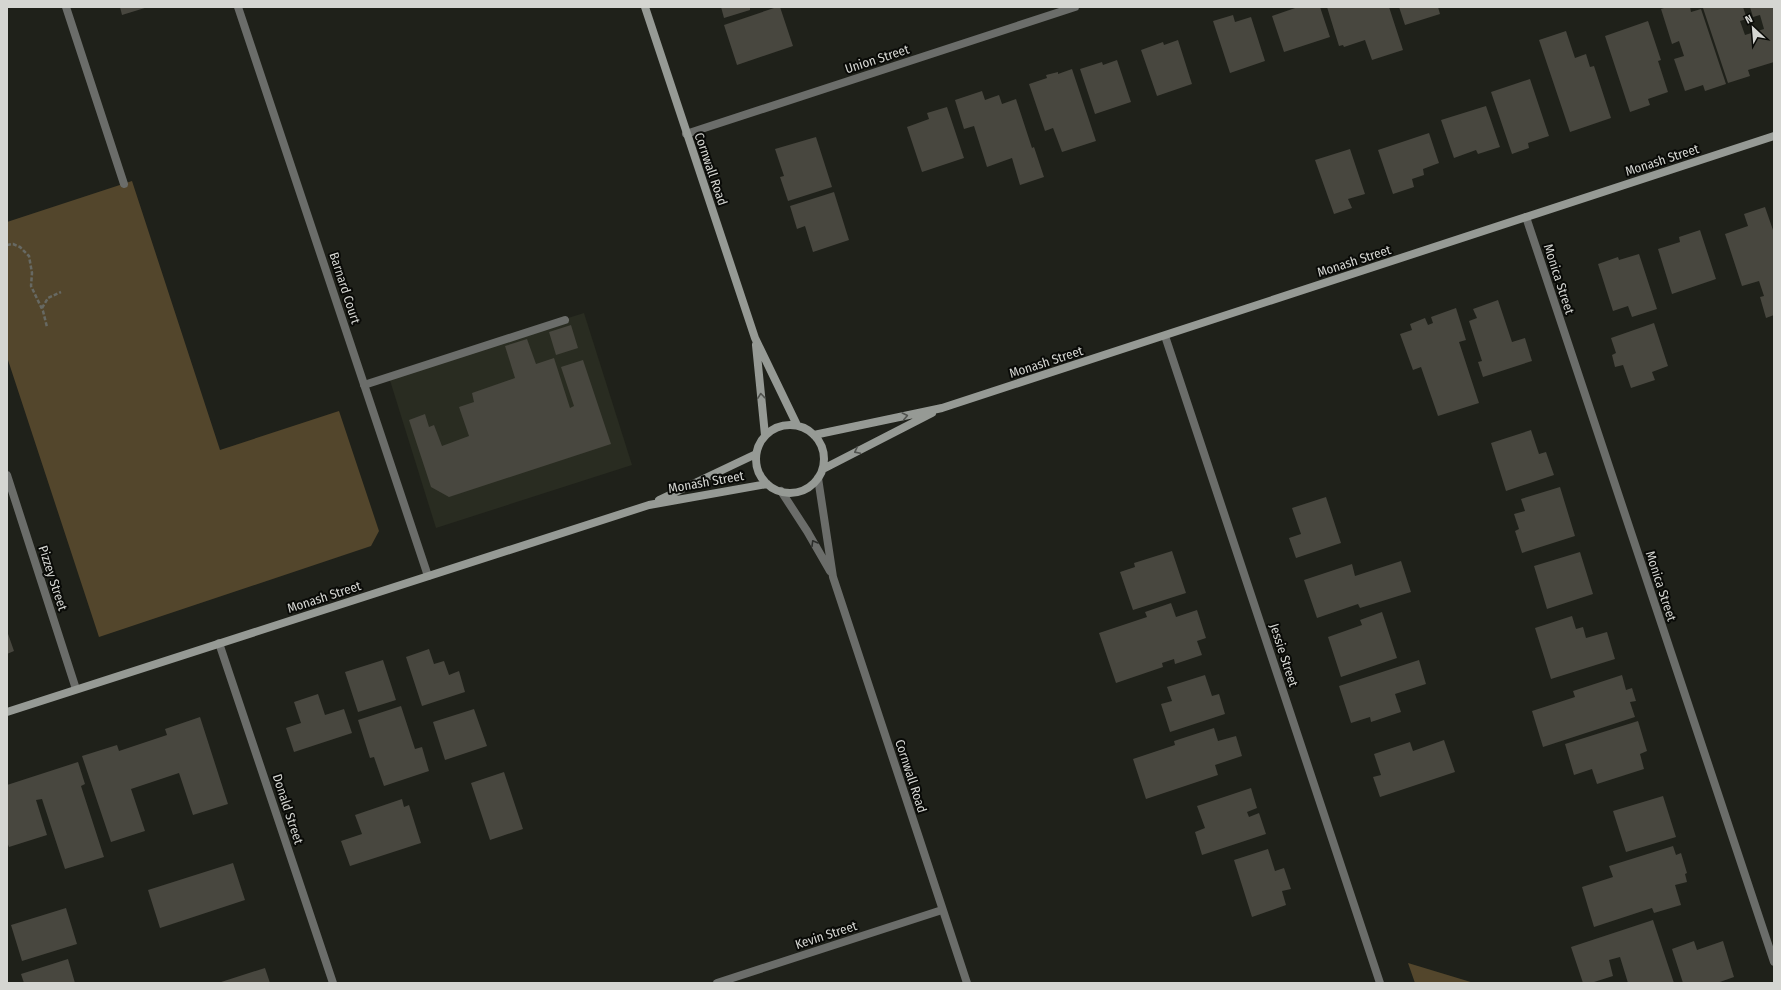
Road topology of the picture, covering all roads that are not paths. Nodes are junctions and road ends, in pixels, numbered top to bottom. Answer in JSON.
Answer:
{"nodes":[{"id":1,"x":66,"y":7,"type":"edge"},
{"id":2,"x":238,"y":7,"type":"edge"},
{"id":3,"x":645,"y":7,"type":"edge"},
{"id":4,"x":1075,"y":7,"type":"edge"},
{"id":5,"x":686,"y":134,"type":"junction"},
{"id":6,"x":1774,"y":136,"type":"edge"},
{"id":7,"x":124,"y":184,"type":"dead end"},
{"id":8,"x":1526,"y":217,"type":"junction"},
{"id":9,"x":565,"y":320,"type":"dead end"},
{"id":10,"x":1165,"y":336,"type":"junction"},
{"id":11,"x":755,"y":338,"type":"junction"},
{"id":12,"x":364,"y":385,"type":"junction"},
{"id":13,"x":942,"y":408,"type":"junction"},
{"id":14,"x":797,"y":425,"type":"junction"},
{"id":15,"x":765,"y":435,"type":"junction"},
{"id":16,"x":814,"y":435,"type":"junction"},
{"id":17,"x":756,"y":454,"type":"junction"},
{"id":18,"x":822,"y":469,"type":"junction"},
{"id":19,"x":7,"y":474,"type":"edge"},
{"id":20,"x":818,"y":478,"type":"junction"},
{"id":21,"x":767,"y":484,"type":"junction"},
{"id":22,"x":780,"y":491,"type":"junction"},
{"id":23,"x":649,"y":505,"type":"junction"},
{"id":24,"x":428,"y":576,"type":"junction"},
{"id":25,"x":833,"y":577,"type":"junction"},
{"id":26,"x":219,"y":644,"type":"junction"},
{"id":27,"x":76,"y":689,"type":"junction"},
{"id":28,"x":7,"y":712,"type":"edge"},
{"id":29,"x":942,"y":910,"type":"junction"},
{"id":30,"x":1774,"y":962,"type":"edge"},
{"id":31,"x":333,"y":983,"type":"edge"},
{"id":32,"x":717,"y":983,"type":"edge"},
{"id":33,"x":967,"y":983,"type":"edge"},
{"id":34,"x":1380,"y":983,"type":"edge"}],
"edges":[{"from":1,"to":7,"type":"street"},
{"from":2,"to":12,"type":"street","name":"Barnard Court"},
{"from":3,"to":5,"type":"main road","name":"Cornwall Road"},
{"from":4,"to":5,"type":"street","name":"Union Street"},
{"from":5,"to":11,"type":"main road","name":"Cornwall Road"},
{"from":6,"to":8,"type":"main road","name":"Monash Street"},
{"from":8,"to":10,"type":"main road","name":"Monash Street"},
{"from":8,"to":30,"type":"street","name":"Monica Street"},
{"from":9,"to":12,"type":"street"},
{"from":10,"to":13,"type":"main road","name":"Monash Street"},
{"from":10,"to":34,"type":"street","name":"Jessie Street"},
{"from":11,"to":14,"type":"main road","name":"Cornwall Road"},
{"from":15,"to":11,"type":"main road","name":"Cornwall Road","one_way":true},
{"from":12,"to":24,"type":"street","name":"Barnard Court"},
{"from":16,"to":13,"type":"main road","name":"Monash Street","one_way":true},
{"from":13,"to":18,"type":"main road","name":"Monash Street","one_way":true},
{"from":14,"to":15,"type":"main road"},
{"from":14,"to":16,"type":"main road"},
{"from":15,"to":17,"type":"main road"},
{"from":16,"to":18,"type":"main road"},
{"from":17,"to":21,"type":"main road"},
{"from":17,"to":23,"type":"main road","name":"Monash Street"},
{"from":18,"to":20,"type":"main road"},
{"from":19,"to":27,"type":"street","name":"Pizzey Street"},
{"from":20,"to":22,"type":"main road"},
{"from":20,"to":25,"type":"street","name":"Cornwall Road"},
{"from":21,"to":22,"type":"main road"},
{"from":21,"to":23,"type":"main road","name":"Monash Street"},
{"from":25,"to":22,"type":"street","name":"Cornwall Road","one_way":true},
{"from":23,"to":24,"type":"main road","name":"Monash Street"},
{"from":24,"to":26,"type":"main road","name":"Monash Street"},
{"from":25,"to":29,"type":"street","name":"Cornwall Road"},
{"from":26,"to":27,"type":"main road","name":"Monash Street"},
{"from":26,"to":31,"type":"street","name":"Donald Street"},
{"from":27,"to":28,"type":"main road","name":"Monash Street"},
{"from":29,"to":32,"type":"street","name":"Kevin Street"},
{"from":29,"to":33,"type":"street","name":"Cornwall Road"}]}
